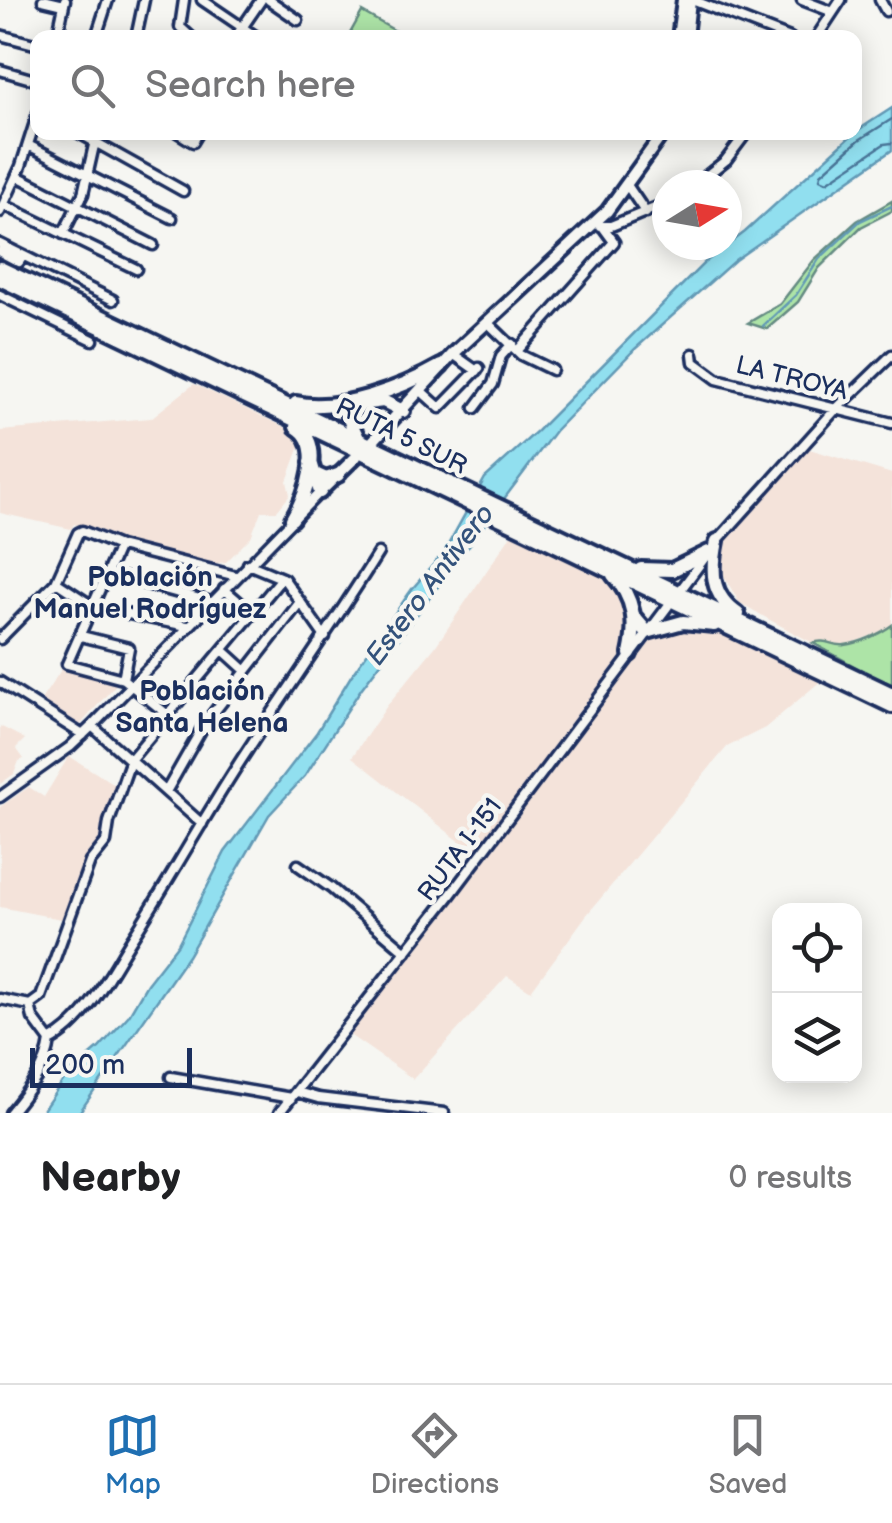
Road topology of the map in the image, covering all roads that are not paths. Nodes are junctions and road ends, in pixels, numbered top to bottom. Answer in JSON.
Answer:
{"nodes":[{"id":1,"x":43,"y":0,"type":"edge"},
{"id":2,"x":108,"y":0,"type":"edge"},
{"id":3,"x":144,"y":0,"type":"edge"},
{"id":4,"x":184,"y":0,"type":"edge"},
{"id":5,"x":202,"y":0,"type":"edge"},
{"id":6,"x":265,"y":0,"type":"edge"},
{"id":7,"x":802,"y":0,"type":"edge"},
{"id":8,"x":841,"y":0,"type":"edge"},
{"id":9,"x":880,"y":0,"type":"edge"},
{"id":10,"x":65,"y":2,"type":"edge"},
{"id":11,"x":687,"y":2,"type":"edge"},
{"id":12,"x":886,"y":11,"type":"dead end"},
{"id":13,"x":833,"y":12,"type":"junction"},
{"id":14,"x":298,"y":20,"type":"dead end"},
{"id":15,"x":243,"y":27,"type":"junction"},
{"id":16,"x":59,"y":30,"type":"edge"},
{"id":17,"x":98,"y":30,"type":"edge"},
{"id":18,"x":138,"y":30,"type":"edge"},
{"id":19,"x":183,"y":30,"type":"edge"},
{"id":20,"x":241,"y":30,"type":"edge"},
{"id":21,"x":247,"y":30,"type":"edge"},
{"id":22,"x":680,"y":30,"type":"edge"},
{"id":23,"x":686,"y":30,"type":"edge"},
{"id":24,"x":767,"y":30,"type":"edge"},
{"id":25,"x":821,"y":30,"type":"edge"},
{"id":26,"x":0,"y":35,"type":"edge"},
{"id":27,"x":30,"y":43,"type":"edge"},
{"id":28,"x":0,"y":70,"type":"edge"},
{"id":29,"x":30,"y":79,"type":"edge"},
{"id":30,"x":30,"y":139,"type":"edge"},
{"id":31,"x":90,"y":140,"type":"edge"},
{"id":32,"x":96,"y":140,"type":"edge"},
{"id":33,"x":657,"y":140,"type":"edge"},
{"id":34,"x":741,"y":140,"type":"edge"},
{"id":35,"x":96,"y":144,"type":"junction"},
{"id":36,"x":28,"y":145,"type":"junction"},
{"id":37,"x":714,"y":170,"type":"edge"},
{"id":38,"x":17,"y":176,"type":"junction"},
{"id":39,"x":87,"y":176,"type":"junction"},
{"id":40,"x":627,"y":185,"type":"junction"},
{"id":41,"x":183,"y":191,"type":"dead end"},
{"id":42,"x":77,"y":206,"type":"junction"},
{"id":43,"x":2,"y":208,"type":"edge"},
{"id":44,"x":652,"y":210,"type":"edge"},
{"id":45,"x":646,"y":213,"type":"junction"},
{"id":46,"x":172,"y":218,"type":"dead end"},
{"id":47,"x":597,"y":224,"type":"junction"},
{"id":48,"x":63,"y":234,"type":"junction"},
{"id":49,"x":0,"y":244,"type":"edge"},
{"id":50,"x":153,"y":245,"type":"dead end"},
{"id":51,"x":0,"y":252,"type":"edge"},
{"id":52,"x":23,"y":256,"type":"junction"},
{"id":53,"x":0,"y":268,"type":"edge"},
{"id":54,"x":136,"y":269,"type":"dead end"},
{"id":55,"x":0,"y":280,"type":"edge"},
{"id":56,"x":0,"y":295,"type":"edge"},
{"id":57,"x":113,"y":300,"type":"dead end"},
{"id":58,"x":487,"y":322,"type":"junction"},
{"id":59,"x":93,"y":340,"type":"dead end"},
{"id":60,"x":515,"y":347,"type":"junction"},
{"id":61,"x":454,"y":354,"type":"junction"},
{"id":62,"x":693,"y":354,"type":"dead end"},
{"id":63,"x":892,"y":355,"type":"edge"},
{"id":64,"x":441,"y":366,"type":"junction"},
{"id":65,"x":552,"y":370,"type":"dead end"},
{"id":66,"x":233,"y":390,"type":"junction"},
{"id":67,"x":420,"y":390,"type":"junction"},
{"id":68,"x":260,"y":392,"type":"junction"},
{"id":69,"x":386,"y":396,"type":"junction"},
{"id":70,"x":475,"y":408,"type":"dead end"},
{"id":71,"x":835,"y":410,"type":"junction"},
{"id":72,"x":399,"y":415,"type":"junction"},
{"id":73,"x":892,"y":424,"type":"edge"},
{"id":74,"x":360,"y":442,"type":"junction"},
{"id":75,"x":356,"y":457,"type":"dead end"},
{"id":76,"x":311,"y":467,"type":"junction"},
{"id":77,"x":338,"y":475,"type":"junction"},
{"id":78,"x":320,"y":492,"type":"junction"},
{"id":79,"x":292,"y":519,"type":"junction"},
{"id":80,"x":119,"y":546,"type":"junction"},
{"id":81,"x":713,"y":546,"type":"junction"},
{"id":82,"x":378,"y":553,"type":"dead end"},
{"id":83,"x":248,"y":564,"type":"junction"},
{"id":84,"x":608,"y":565,"type":"junction"},
{"id":85,"x":698,"y":567,"type":"junction"},
{"id":86,"x":110,"y":574,"type":"junction"},
{"id":87,"x":712,"y":574,"type":"junction"},
{"id":88,"x":236,"y":576,"type":"junction"},
{"id":89,"x":282,"y":578,"type":"junction"},
{"id":90,"x":56,"y":582,"type":"junction"},
{"id":91,"x":224,"y":588,"type":"junction"},
{"id":92,"x":682,"y":588,"type":"dead end"},
{"id":93,"x":211,"y":602,"type":"junction"},
{"id":94,"x":300,"y":602,"type":"junction"},
{"id":95,"x":94,"y":606,"type":"junction"},
{"id":96,"x":668,"y":606,"type":"dead end"},
{"id":97,"x":253,"y":614,"type":"junction"},
{"id":98,"x":635,"y":618,"type":"junction"},
{"id":99,"x":187,"y":626,"type":"junction"},
{"id":100,"x":736,"y":631,"type":"junction"},
{"id":101,"x":647,"y":632,"type":"junction"},
{"id":102,"x":80,"y":636,"type":"junction"},
{"id":103,"x":326,"y":636,"type":"junction"},
{"id":104,"x":0,"y":639,"type":"edge"},
{"id":105,"x":796,"y":648,"type":"junction"},
{"id":106,"x":224,"y":650,"type":"junction"},
{"id":107,"x":630,"y":654,"type":"junction"},
{"id":108,"x":246,"y":671,"type":"junction"},
{"id":109,"x":127,"y":681,"type":"junction"},
{"id":110,"x":0,"y":682,"type":"edge"},
{"id":111,"x":892,"y":694,"type":"edge"},
{"id":112,"x":892,"y":706,"type":"edge"},
{"id":113,"x":168,"y":715,"type":"junction"},
{"id":114,"x":92,"y":726,"type":"junction"},
{"id":115,"x":83,"y":735,"type":"junction"},
{"id":116,"x":131,"y":760,"type":"junction"},
{"id":117,"x":167,"y":790,"type":"junction"},
{"id":118,"x":0,"y":796,"type":"edge"},
{"id":119,"x":202,"y":824,"type":"junction"},
{"id":120,"x":298,"y":866,"type":"dead end"},
{"id":121,"x":406,"y":952,"type":"junction"},
{"id":122,"x":0,"y":999,"type":"edge"},
{"id":123,"x":30,"y":1005,"type":"junction"},
{"id":124,"x":50,"y":1040,"type":"junction"},
{"id":125,"x":170,"y":1077,"type":"dead end"},
{"id":126,"x":294,"y":1095,"type":"junction"},
{"id":127,"x":10,"y":1113,"type":"edge"},
{"id":128,"x":279,"y":1113,"type":"edge"},
{"id":129,"x":444,"y":1113,"type":"edge"}],
"edges":[{"from":1,"to":10,"type":"street"},
{"from":2,"to":17,"type":"street"},
{"from":3,"to":18,"type":"street"},
{"from":4,"to":19,"type":"street"},
{"from":5,"to":15,"type":"street"},
{"from":6,"to":14,"type":"street"},
{"from":6,"to":15,"type":"street"},
{"from":7,"to":13,"type":"street"},
{"from":8,"to":13,"type":"street"},
{"from":9,"to":12,"type":"street"},
{"from":10,"to":16,"type":"street"},
{"from":11,"to":22,"type":"main road"},
{"from":11,"to":23,"type":"main road"},
{"from":11,"to":24,"type":"street"},
{"from":13,"to":25,"type":"street"},
{"from":15,"to":20,"type":"street"},
{"from":15,"to":21,"type":"street"},
{"from":26,"to":27,"type":"street"},
{"from":28,"to":29,"type":"street"},
{"from":30,"to":36,"type":"street"},
{"from":31,"to":35,"type":"street"},
{"from":32,"to":35,"type":"street"},
{"from":33,"to":40,"type":"main road"},
{"from":34,"to":37,"type":"street"},
{"from":35,"to":39,"type":"street"},
{"from":35,"to":41,"type":"street"},
{"from":36,"to":38,"type":"street"},
{"from":36,"to":39,"type":"street"},
{"from":38,"to":42,"type":"street"},
{"from":38,"to":43,"type":"street"},
{"from":39,"to":42,"type":"street"},
{"from":39,"to":46,"type":"street"},
{"from":40,"to":45,"type":"street"},
{"from":40,"to":47,"type":"main road"},
{"from":42,"to":48,"type":"street"},
{"from":42,"to":50,"type":"street"},
{"from":43,"to":48,"type":"street"},
{"from":44,"to":45,"type":"street"},
{"from":45,"to":47,"type":"street"},
{"from":47,"to":58,"type":"main road"},
{"from":47,"to":60,"type":"street"},
{"from":48,"to":54,"type":"street"},
{"from":49,"to":52,"type":"street"},
{"from":51,"to":52,"type":"street"},
{"from":52,"to":57,"type":"street"},
{"from":53,"to":68,"type":"highway","name":"RUTA 5 SUR"},
{"from":55,"to":66,"type":"highway","name":"RUTA 5 SUR"},
{"from":56,"to":59,"type":"street"},
{"from":58,"to":60,"type":"street"},
{"from":58,"to":61,"type":"main road"},
{"from":60,"to":65,"type":"street"},
{"from":60,"to":70,"type":"street"},
{"from":61,"to":64,"type":"main road"},
{"from":61,"to":67,"type":"street"},
{"from":62,"to":71,"type":"street","name":"LA TROYA"},
{"from":63,"to":71,"type":"street"},
{"from":64,"to":67,"type":"main road"},
{"from":64,"to":69,"type":"highway"},
{"from":66,"to":74,"type":"highway","name":"RUTA 5 SUR"},
{"from":66,"to":76,"type":"highway"},
{"from":67,"to":72,"type":"main road"},
{"from":68,"to":69,"type":"highway"},
{"from":68,"to":74,"type":"highway","name":"RUTA 5 SUR"},
{"from":69,"to":72,"type":"highway"},
{"from":69,"to":74,"type":"highway"},
{"from":71,"to":73,"type":"street","name":"LA TROYA"},
{"from":71,"to":81,"type":"street"},
{"from":72,"to":74,"type":"main road"},
{"from":74,"to":76,"type":"highway"},
{"from":74,"to":84,"type":"highway","name":"RUTA 5 SUR"},
{"from":75,"to":77,"type":"main road"},
{"from":76,"to":77,"type":"highway"},
{"from":76,"to":78,"type":"highway"},
{"from":76,"to":79,"type":"highway"},
{"from":77,"to":78,"type":"main road"},
{"from":78,"to":79,"type":"street"},
{"from":79,"to":83,"type":"street"},
{"from":80,"to":86,"type":"street"},
{"from":80,"to":88,"type":"street"},
{"from":80,"to":90,"type":"street"},
{"from":81,"to":84,"type":"highway"},
{"from":81,"to":85,"type":"street"},
{"from":81,"to":87,"type":"highway"},
{"from":82,"to":103,"type":"street"},
{"from":83,"to":88,"type":"street"},
{"from":83,"to":89,"type":"street"},
{"from":84,"to":98,"type":"highway"},
{"from":84,"to":100,"type":"highway","name":"RUTA 5 SUR"},
{"from":84,"to":105,"type":"highway","name":"RUTA 5 SUR"},
{"from":85,"to":87,"type":"highway"},
{"from":85,"to":92,"type":"street"},
{"from":86,"to":93,"type":"street"},
{"from":86,"to":95,"type":"street"},
{"from":87,"to":105,"type":"highway"},
{"from":88,"to":91,"type":"street"},
{"from":89,"to":94,"type":"street"},
{"from":89,"to":97,"type":"street"},
{"from":90,"to":95,"type":"street"},
{"from":90,"to":104,"type":"street"},
{"from":91,"to":93,"type":"street"},
{"from":91,"to":97,"type":"street"},
{"from":93,"to":99,"type":"street"},
{"from":94,"to":103,"type":"street"},
{"from":94,"to":108,"type":"street"},
{"from":95,"to":99,"type":"street"},
{"from":95,"to":102,"type":"street"},
{"from":96,"to":101,"type":"street","name":"RUTA I-151"},
{"from":97,"to":106,"type":"street"},
{"from":98,"to":101,"type":"highway"},
{"from":98,"to":107,"type":"highway"},
{"from":99,"to":109,"type":"street"},
{"from":100,"to":101,"type":"highway"},
{"from":100,"to":112,"type":"highway","name":"RUTA 5 SUR"},
{"from":101,"to":107,"type":"street","name":"RUTA I-151"},
{"from":102,"to":109,"type":"street"},
{"from":102,"to":109,"type":"street"},
{"from":103,"to":119,"type":"street"},
{"from":105,"to":111,"type":"highway","name":"RUTA 5 SUR"},
{"from":106,"to":108,"type":"street"},
{"from":106,"to":113,"type":"street"},
{"from":107,"to":121,"type":"street","name":"RUTA I-151"},
{"from":108,"to":117,"type":"street"},
{"from":109,"to":113,"type":"street"},
{"from":109,"to":114,"type":"street"},
{"from":110,"to":115,"type":"street"},
{"from":113,"to":116,"type":"street"},
{"from":114,"to":115,"type":"street"},
{"from":114,"to":116,"type":"street"},
{"from":115,"to":118,"type":"street"},
{"from":116,"to":117,"type":"street"},
{"from":116,"to":123,"type":"street"},
{"from":117,"to":119,"type":"street"},
{"from":119,"to":124,"type":"street"},
{"from":120,"to":121,"type":"street"},
{"from":121,"to":126,"type":"street","name":"RUTA I-151"},
{"from":122,"to":123,"type":"street"},
{"from":123,"to":124,"type":"street"},
{"from":124,"to":127,"type":"street"},
{"from":125,"to":126,"type":"street"},
{"from":126,"to":128,"type":"street","name":"RUTA I-151"},
{"from":126,"to":129,"type":"street"}]}
